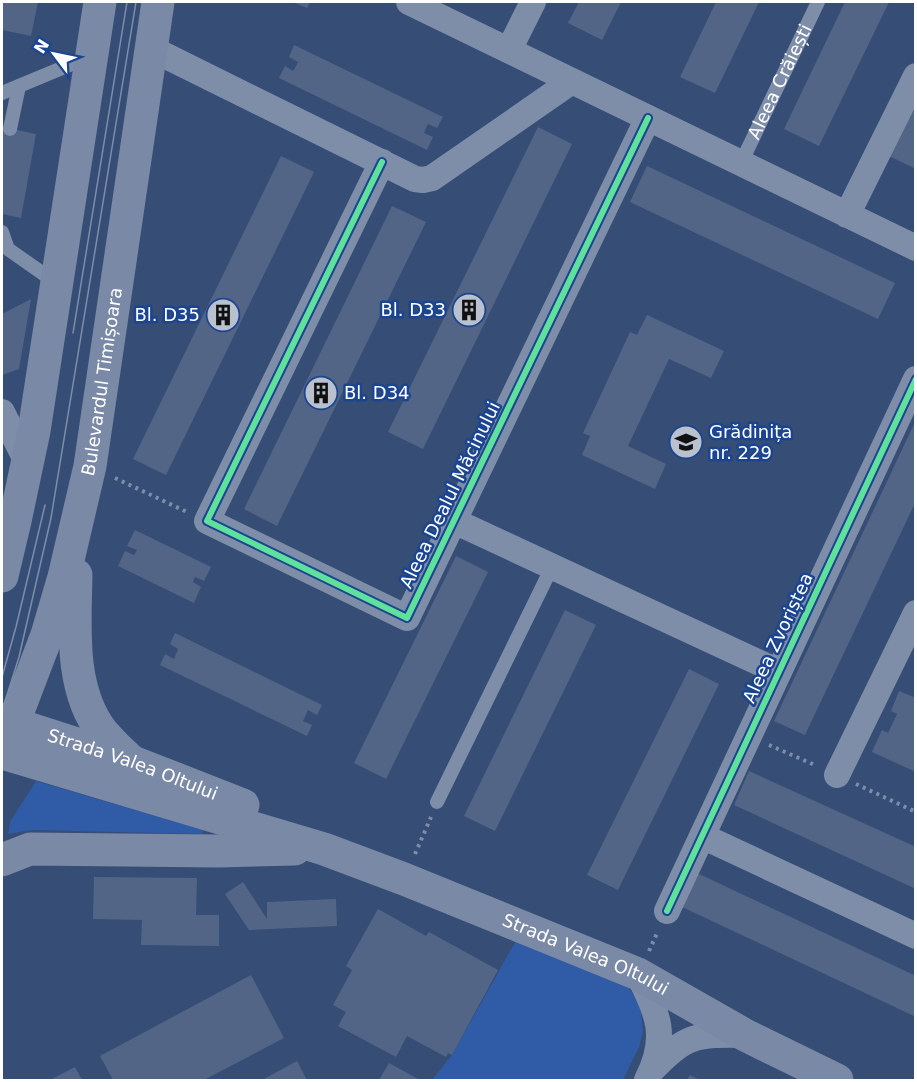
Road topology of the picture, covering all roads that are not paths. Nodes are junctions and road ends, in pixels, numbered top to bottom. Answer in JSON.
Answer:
{"nodes":[{"id":1,"x":100,"y":2,"type":"edge"},
{"id":2,"x":158,"y":2,"type":"edge"},
{"id":3,"x":409,"y":2,"type":"edge"},
{"id":4,"x":533,"y":2,"type":"edge"},
{"id":5,"x":818,"y":2,"type":"edge"},
{"id":6,"x":150,"y":48,"type":"junction"},
{"id":7,"x":509,"y":50,"type":"junction"},
{"id":8,"x":92,"y":56,"type":"junction"},
{"id":9,"x":915,"y":76,"type":"edge"},
{"id":10,"x":572,"y":81,"type":"junction"},
{"id":11,"x":19,"y":86,"type":"junction"},
{"id":12,"x":2,"y":93,"type":"edge"},
{"id":13,"x":648,"y":118,"type":"junction"},
{"id":14,"x":10,"y":129,"type":"dead end"},
{"id":15,"x":382,"y":162,"type":"junction"},
{"id":16,"x":741,"y":163,"type":"junction"},
{"id":17,"x":847,"y":215,"type":"junction"},
{"id":18,"x":2,"y":232,"type":"edge"},
{"id":19,"x":915,"y":248,"type":"edge"},
{"id":20,"x":56,"y":283,"type":"junction"},
{"id":21,"x":915,"y":379,"type":"edge"},
{"id":22,"x":2,"y":412,"type":"edge"},
{"id":23,"x":27,"y":462,"type":"junction"},
{"id":24,"x":454,"y":521,"type":"junction"},
{"id":25,"x":77,"y":525,"type":"junction"},
{"id":26,"x":552,"y":567,"type":"junction"},
{"id":27,"x":2,"y":576,"type":"edge"},
{"id":28,"x":915,"y":613,"type":"edge"},
{"id":29,"x":908,"y":645,"type":"edge"},
{"id":30,"x":779,"y":672,"type":"junction"},
{"id":31,"x":6,"y":732,"type":"edge"},
{"id":32,"x":133,"y":762,"type":"junction"},
{"id":33,"x":837,"y":775,"type":"dead end"},
{"id":34,"x":437,"y":802,"type":"road end"},
{"id":35,"x":702,"y":836,"type":"junction"},
{"id":36,"x":324,"y":849,"type":"junction"},
{"id":37,"x":2,"y":860,"type":"edge"},
{"id":38,"x":667,"y":911,"type":"road end"},
{"id":39,"x":915,"y":936,"type":"edge"},
{"id":40,"x":638,"y":974,"type":"junction"},
{"id":41,"x":745,"y":1035,"type":"junction"},
{"id":42,"x":649,"y":1076,"type":"edge"},
{"id":43,"x":837,"y":1080,"type":"edge"}],
"edges":[{"from":1,"to":8,"type":"main road"},
{"from":2,"to":6,"type":"main road","name":"Bulevardul Timișoara"},
{"from":3,"to":7,"type":"street"},
{"from":4,"to":7,"type":"street"},
{"from":5,"to":16,"type":"lane","name":"Aleea Crăiești"},
{"from":6,"to":15,"type":"street"},
{"from":6,"to":25,"type":"main road","name":"Bulevardul Timișoara"},
{"from":7,"to":10,"type":"street"},
{"from":8,"to":11,"type":"lane"},
{"from":8,"to":20,"type":"main road"},
{"from":9,"to":17,"type":"street"},
{"from":10,"to":13,"type":"street"},
{"from":10,"to":15,"type":"street"},
{"from":11,"to":12,"type":"lane"},
{"from":11,"to":14,"type":"lane"},
{"from":13,"to":16,"type":"street"},
{"from":13,"to":24,"type":"street","name":"Aleea Dealul Măcinului"},
{"from":15,"to":24,"type":"street","name":"Aleea Dealul Măcinului"},
{"from":16,"to":17,"type":"street"},
{"from":17,"to":19,"type":"street"},
{"from":18,"to":20,"type":"lane"},
{"from":20,"to":23,"type":"main road"},
{"from":21,"to":30,"type":"street","name":"Aleea Zvoriștea"},
{"from":22,"to":23,"type":"street"},
{"from":23,"to":27,"type":"main road"},
{"from":24,"to":26,"type":"street"},
{"from":25,"to":31,"type":"main road","name":"Bulevardul Timișoara"},
{"from":25,"to":32,"type":"main road"},
{"from":26,"to":30,"type":"street"},
{"from":26,"to":34,"type":"lane"},
{"from":28,"to":29,"type":"street"},
{"from":29,"to":33,"type":"street"},
{"from":30,"to":35,"type":"street","name":"Aleea Zvoriștea"},
{"from":31,"to":32,"type":"main road","name":"Strada Valea Oltului"},
{"from":31,"to":36,"type":"main road","name":"Strada Valea Oltului"},
{"from":32,"to":36,"type":"main road","name":"Strada Valea Oltului"},
{"from":35,"to":38,"type":"street","name":"Aleea Zvoriștea"},
{"from":35,"to":39,"type":"street"},
{"from":36,"to":37,"type":"main road"},
{"from":36,"to":40,"type":"main road","name":"Strada Valea Oltului"},
{"from":40,"to":41,"type":"main road","name":"Strada Valea Oltului"},
{"from":40,"to":42,"type":"street"},
{"from":41,"to":42,"type":"street"},
{"from":41,"to":43,"type":"main road","name":"Strada Valea Oltului"}]}
